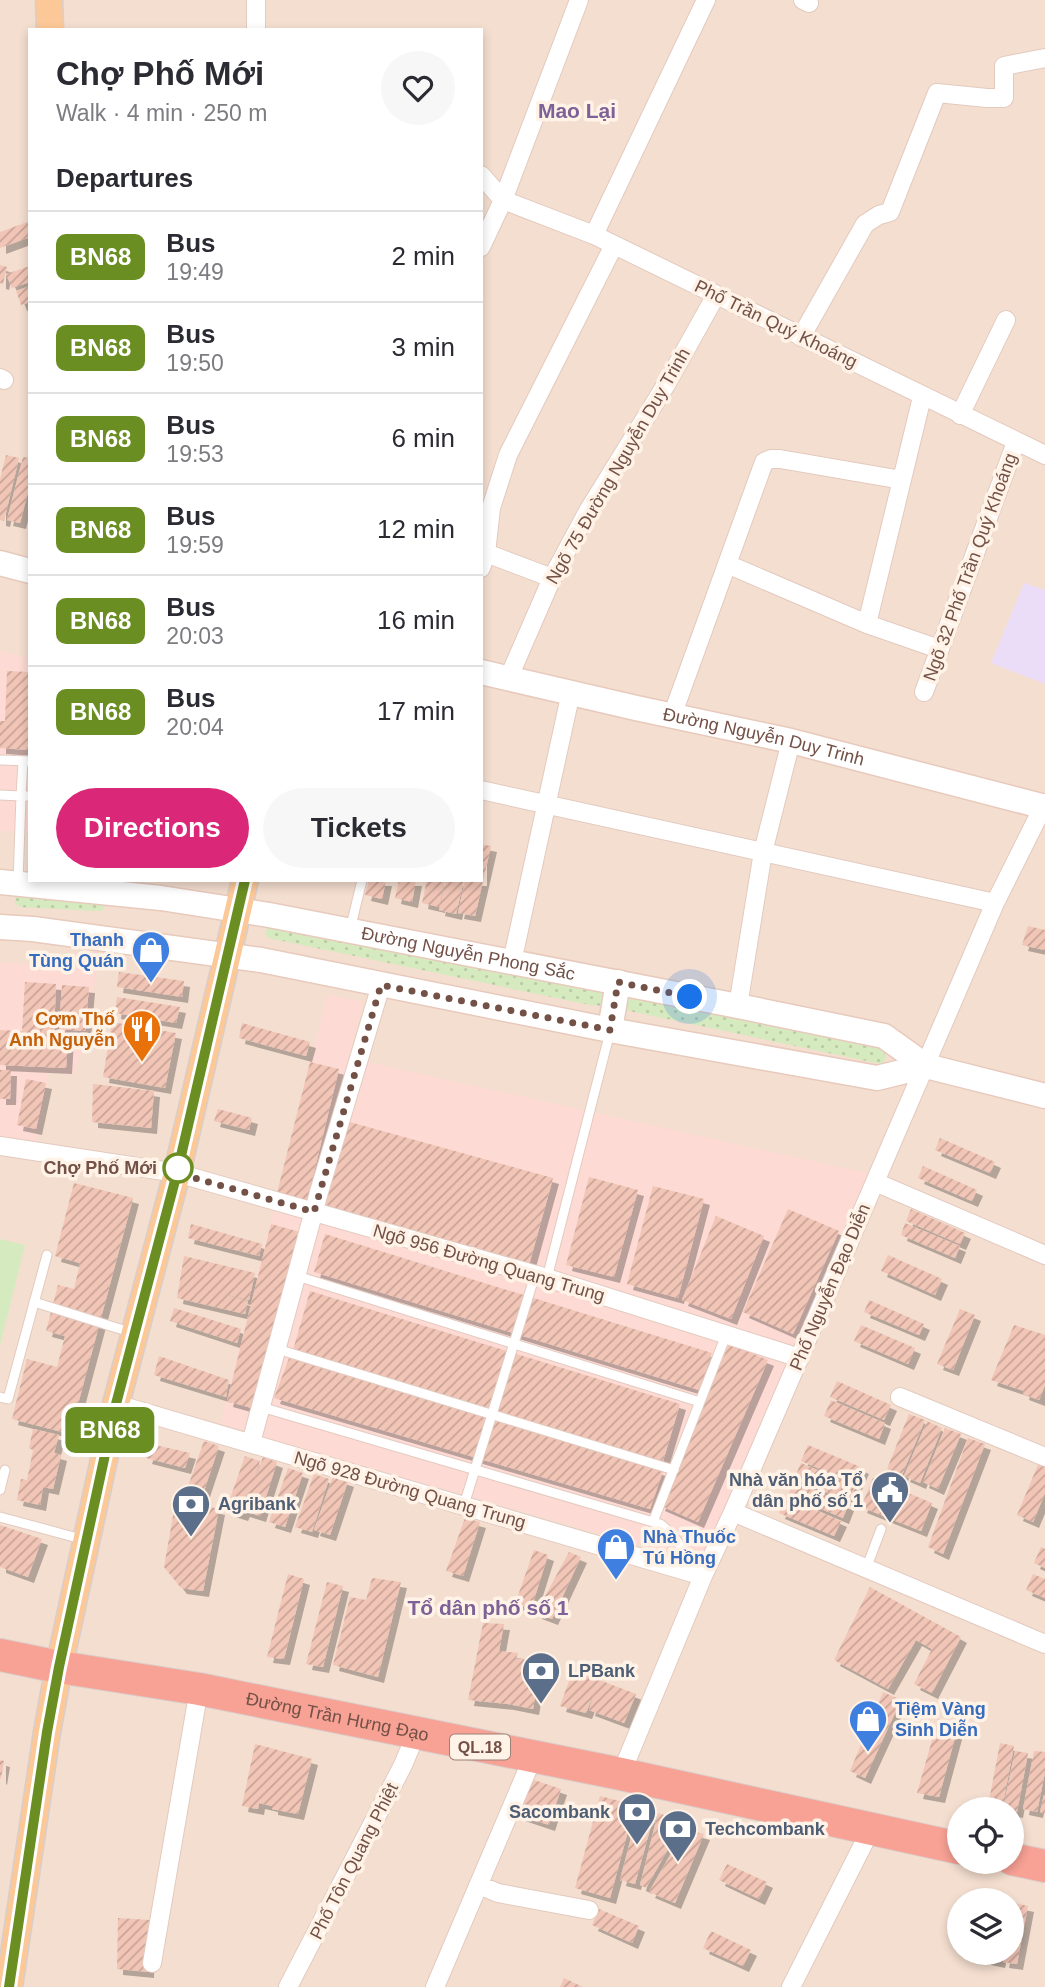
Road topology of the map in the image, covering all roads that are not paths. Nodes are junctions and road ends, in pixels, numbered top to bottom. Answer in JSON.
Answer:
{"nodes":[{"id":1,"x":49,"y":0,"type":"edge"},
{"id":2,"x":256,"y":0,"type":"edge"},
{"id":3,"x":579,"y":0,"type":"edge"},
{"id":4,"x":706,"y":0,"type":"edge"},
{"id":5,"x":50,"y":28,"type":"edge"},
{"id":6,"x":256,"y":28,"type":"edge"},
{"id":7,"x":1045,"y":58,"type":"edge"},
{"id":8,"x":483,"y":177,"type":"edge"},
{"id":9,"x":503,"y":200,"type":"junction"},
{"id":10,"x":594,"y":235,"type":"junction"},
{"id":11,"x":483,"y":243,"type":"edge"},
{"id":12,"x":614,"y":245,"type":"junction"},
{"id":13,"x":716,"y":295,"type":"junction"},
{"id":14,"x":1006,"y":320,"type":"dead end"},
{"id":15,"x":801,"y":337,"type":"junction"},
{"id":16,"x":922,"y":397,"type":"junction"},
{"id":17,"x":960,"y":415,"type":"junction"},
{"id":18,"x":1016,"y":442,"type":"junction"},
{"id":19,"x":1045,"y":455,"type":"edge"},
{"id":20,"x":902,"y":480,"type":"junction"},
{"id":21,"x":484,"y":560,"type":"edge"},
{"id":22,"x":0,"y":563,"type":"edge"},
{"id":23,"x":727,"y":564,"type":"junction"},
{"id":24,"x":28,"y":570,"type":"edge"},
{"id":25,"x":552,"y":578,"type":"junction"},
{"id":26,"x":867,"y":624,"type":"junction"},
{"id":27,"x":939,"y":649,"type":"junction"},
{"id":28,"x":483,"y":672,"type":"edge"},
{"id":29,"x":509,"y":677,"type":"junction"},
{"id":30,"x":571,"y":692,"type":"junction"},
{"id":31,"x":924,"y":692,"type":"dead end"},
{"id":32,"x":672,"y":716,"type":"junction"},
{"id":33,"x":791,"y":741,"type":"junction"},
{"id":34,"x":0,"y":760,"type":"edge"},
{"id":35,"x":26,"y":761,"type":"edge"},
{"id":36,"x":483,"y":790,"type":"edge"},
{"id":37,"x":0,"y":795,"type":"edge"},
{"id":38,"x":25,"y":796,"type":"edge"},
{"id":39,"x":547,"y":804,"type":"junction"},
{"id":40,"x":1045,"y":805,"type":"edge"},
{"id":41,"x":763,"y":852,"type":"junction"},
{"id":42,"x":244,"y":882,"type":"edge"},
{"id":43,"x":362,"y":882,"type":"edge"},
{"id":44,"x":9,"y":883,"type":"edge"},
{"id":45,"x":995,"y":903,"type":"junction"},
{"id":46,"x":237,"y":911,"type":"junction"},
{"id":47,"x":0,"y":927,"type":"edge"},
{"id":48,"x":350,"y":931,"type":"junction"},
{"id":49,"x":228,"y":956,"type":"junction"},
{"id":50,"x":512,"y":962,"type":"junction"},
{"id":51,"x":618,"y":982,"type":"junction"},
{"id":52,"x":381,"y":985,"type":"junction"},
{"id":53,"x":738,"y":1006,"type":"junction"},
{"id":54,"x":610,"y":1030,"type":"junction"},
{"id":55,"x":926,"y":1066,"type":"junction"},
{"id":56,"x":1045,"y":1096,"type":"edge"},
{"id":57,"x":0,"y":1146,"type":"edge"},
{"id":58,"x":177,"y":1173,"type":"junction"},
{"id":59,"x":874,"y":1182,"type":"junction"},
{"id":60,"x":314,"y":1212,"type":"junction"},
{"id":61,"x":47,"y":1255,"type":"dead end"},
{"id":62,"x":1045,"y":1255,"type":"edge"},
{"id":63,"x":297,"y":1276,"type":"junction"},
{"id":64,"x":541,"y":1276,"type":"junction"},
{"id":65,"x":34,"y":1302,"type":"junction"},
{"id":66,"x":135,"y":1333,"type":"junction"},
{"id":67,"x":726,"y":1335,"type":"junction"},
{"id":68,"x":514,"y":1344,"type":"junction"},
{"id":69,"x":277,"y":1349,"type":"junction"},
{"id":70,"x":800,"y":1358,"type":"junction"},
{"id":71,"x":0,"y":1397,"type":"edge"},
{"id":72,"x":900,"y":1397,"type":"dead end"},
{"id":73,"x":700,"y":1402,"type":"junction"},
{"id":74,"x":116,"y":1404,"type":"junction"},
{"id":75,"x":261,"y":1407,"type":"junction"},
{"id":76,"x":492,"y":1415,"type":"junction"},
{"id":77,"x":251,"y":1443,"type":"junction"},
{"id":78,"x":1045,"y":1457,"type":"edge"},
{"id":79,"x":475,"y":1470,"type":"junction"},
{"id":80,"x":674,"y":1470,"type":"junction"},
{"id":81,"x":5,"y":1471,"type":"dead end"},
{"id":82,"x":0,"y":1490,"type":"edge"},
{"id":83,"x":464,"y":1505,"type":"junction"},
{"id":84,"x":733,"y":1513,"type":"junction"},
{"id":85,"x":0,"y":1517,"type":"edge"},
{"id":86,"x":653,"y":1522,"type":"junction"},
{"id":87,"x":881,"y":1529,"type":"dead end"},
{"id":88,"x":86,"y":1540,"type":"junction"},
{"id":89,"x":866,"y":1569,"type":"junction"},
{"id":90,"x":699,"y":1574,"type":"junction"},
{"id":91,"x":1045,"y":1644,"type":"edge"},
{"id":92,"x":0,"y":1655,"type":"edge"},
{"id":93,"x":59,"y":1667,"type":"junction"},
{"id":94,"x":199,"y":1689,"type":"junction"},
{"id":95,"x":416,"y":1734,"type":"junction"},
{"id":96,"x":533,"y":1757,"type":"junction"},
{"id":97,"x":621,"y":1774,"type":"junction"},
{"id":98,"x":871,"y":1829,"type":"junction"},
{"id":99,"x":947,"y":1845,"type":"edge"},
{"id":100,"x":1024,"y":1862,"type":"edge"},
{"id":101,"x":1045,"y":1866,"type":"edge"},
{"id":102,"x":479,"y":1885,"type":"junction"},
{"id":103,"x":589,"y":1910,"type":"dead end"},
{"id":104,"x":152,"y":1963,"type":"dead end"},
{"id":105,"x":9,"y":1987,"type":"edge"},
{"id":106,"x":288,"y":1987,"type":"edge"},
{"id":107,"x":435,"y":1987,"type":"edge"},
{"id":108,"x":791,"y":1987,"type":"edge"}],
"edges":[{"from":1,"to":5,"type":"main road"},
{"from":2,"to":6,"type":"street"},
{"from":3,"to":9,"type":"street"},
{"from":4,"to":10,"type":"street"},
{"from":7,"to":15,"type":"street"},
{"from":8,"to":9,"type":"street"},
{"from":9,"to":10,"type":"street","name":"Phố Trần Quý Khoáng"},
{"from":9,"to":11,"type":"street"},
{"from":10,"to":12,"type":"street","name":"Phố Trần Quý Khoáng"},
{"from":12,"to":13,"type":"street","name":"Phố Trần Quý Khoáng"},
{"from":12,"to":21,"type":"street"},
{"from":13,"to":15,"type":"street","name":"Phố Trần Quý Khoáng"},
{"from":13,"to":25,"type":"street","name":"Ngõ 75 Đường Nguyễn Duy Trinh"},
{"from":14,"to":17,"type":"street"},
{"from":15,"to":16,"type":"street","name":"Phố Trần Quý Khoáng"},
{"from":16,"to":17,"type":"street","name":"Phố Trần Quý Khoáng"},
{"from":16,"to":20,"type":"street"},
{"from":17,"to":18,"type":"street","name":"Phố Trần Quý Khoáng"},
{"from":18,"to":19,"type":"street","name":"Phố Trần Quý Khoáng"},
{"from":18,"to":27,"type":"street","name":"Ngõ 32 Phố Trần Quý Khoáng"},
{"from":20,"to":23,"type":"street"},
{"from":20,"to":26,"type":"street"},
{"from":21,"to":25,"type":"street"},
{"from":22,"to":24,"type":"main road"},
{"from":23,"to":26,"type":"street"},
{"from":23,"to":32,"type":"street"},
{"from":25,"to":29,"type":"street","name":"Ngõ 75 Đường Nguyễn Duy Trinh"},
{"from":26,"to":27,"type":"street"},
{"from":27,"to":31,"type":"street","name":"Ngõ 32 Phố Trần Quý Khoáng"},
{"from":28,"to":29,"type":"main road","name":"Đường Nguyễn Duy Trinh"},
{"from":29,"to":30,"type":"main road","name":"Đường Nguyễn Duy Trinh"},
{"from":30,"to":32,"type":"main road","name":"Đường Nguyễn Duy Trinh"},
{"from":30,"to":39,"type":"street"},
{"from":32,"to":33,"type":"main road","name":"Đường Nguyễn Duy Trinh"},
{"from":33,"to":40,"type":"main road","name":"Đường Nguyễn Duy Trinh"},
{"from":33,"to":41,"type":"street"},
{"from":34,"to":35,"type":"lane"},
{"from":35,"to":38,"type":"lane"},
{"from":36,"to":39,"type":"street"},
{"from":37,"to":38,"type":"lane"},
{"from":38,"to":44,"type":"lane"},
{"from":39,"to":41,"type":"street"},
{"from":39,"to":50,"type":"street"},
{"from":40,"to":45,"type":"street","name":"Phố Nguyễn Đạo Diễn"},
{"from":41,"to":45,"type":"street"},
{"from":41,"to":53,"type":"street"},
{"from":42,"to":46,"type":"main road"},
{"from":43,"to":48,"type":"lane"},
{"from":44,"to":46,"type":"main road","name":"Đường Nguyễn Phong Sắc"},
{"from":45,"to":55,"type":"street","name":"Phố Nguyễn Đạo Diễn"},
{"from":46,"to":48,"type":"main road","name":"Đường Nguyễn Phong Sắc"},
{"from":46,"to":49,"type":"main road"},
{"from":47,"to":49,"type":"main road","name":"Đường Nguyễn Phong Sắc"},
{"from":48,"to":50,"type":"main road","name":"Đường Nguyễn Phong Sắc"},
{"from":49,"to":52,"type":"main road","name":"Đường Nguyễn Phong Sắc"},
{"from":49,"to":58,"type":"main road"},
{"from":50,"to":51,"type":"main road","name":"Đường Nguyễn Phong Sắc"},
{"from":51,"to":53,"type":"main road","name":"Đường Nguyễn Phong Sắc"},
{"from":51,"to":54,"type":"main road"},
{"from":52,"to":54,"type":"main road","name":"Đường Nguyễn Phong Sắc"},
{"from":52,"to":60,"type":"street"},
{"from":53,"to":55,"type":"main road","name":"Đường Nguyễn Phong Sắc"},
{"from":54,"to":55,"type":"main road","name":"Đường Nguyễn Phong Sắc"},
{"from":54,"to":64,"type":"lane"},
{"from":55,"to":56,"type":"main road","name":"Đường Nguyễn Phong Sắc"},
{"from":55,"to":59,"type":"street","name":"Phố Nguyễn Đạo Diễn"},
{"from":57,"to":58,"type":"street","name":"Ngõ 956 Đường Quang Trung"},
{"from":58,"to":60,"type":"street","name":"Ngõ 956 Đường Quang Trung"},
{"from":58,"to":66,"type":"main road"},
{"from":59,"to":62,"type":"street"},
{"from":59,"to":70,"type":"street","name":"Phố Nguyễn Đạo Diễn"},
{"from":60,"to":63,"type":"street"},
{"from":60,"to":64,"type":"street","name":"Ngõ 956 Đường Quang Trung"},
{"from":61,"to":65,"type":"lane"},
{"from":63,"to":68,"type":"lane"},
{"from":63,"to":69,"type":"street"},
{"from":64,"to":67,"type":"street","name":"Ngõ 956 Đường Quang Trung"},
{"from":64,"to":68,"type":"lane"},
{"from":65,"to":66,"type":"lane"},
{"from":65,"to":71,"type":"lane"},
{"from":66,"to":74,"type":"main road"},
{"from":67,"to":70,"type":"street","name":"Ngõ 956 Đường Quang Trung"},
{"from":67,"to":73,"type":"lane"},
{"from":68,"to":73,"type":"lane"},
{"from":68,"to":76,"type":"lane"},
{"from":69,"to":75,"type":"street"},
{"from":69,"to":76,"type":"lane"},
{"from":70,"to":84,"type":"street","name":"Phố Nguyễn Đạo Diễn"},
{"from":72,"to":78,"type":"street"},
{"from":73,"to":80,"type":"lane"},
{"from":74,"to":77,"type":"street","name":"Ngõ 928 Đường Quang Trung"},
{"from":74,"to":88,"type":"main road"},
{"from":75,"to":77,"type":"street"},
{"from":75,"to":79,"type":"lane"},
{"from":76,"to":79,"type":"lane"},
{"from":76,"to":80,"type":"lane"},
{"from":77,"to":83,"type":"street","name":"Ngõ 928 Đường Quang Trung"},
{"from":79,"to":83,"type":"lane"},
{"from":79,"to":86,"type":"lane"},
{"from":80,"to":86,"type":"lane"},
{"from":81,"to":82,"type":"lane"},
{"from":83,"to":90,"type":"street","name":"Ngõ 928 Đường Quang Trung"},
{"from":84,"to":89,"type":"street"},
{"from":84,"to":90,"type":"street","name":"Phố Nguyễn Đạo Diễn"},
{"from":85,"to":88,"type":"lane"},
{"from":86,"to":90,"type":"lane"},
{"from":87,"to":89,"type":"lane"},
{"from":88,"to":93,"type":"main road"},
{"from":89,"to":91,"type":"street"},
{"from":90,"to":97,"type":"street","name":"Phố Nguyễn Đạo Diễn"},
{"from":92,"to":93,"type":"highway","name":"Đường Trần Hưng Đạo","number":"QL.18"},
{"from":93,"to":94,"type":"highway","name":"Đường Trần Hưng Đạo","number":"QL.18"},
{"from":93,"to":105,"type":"main road"},
{"from":94,"to":95,"type":"highway","name":"Đường Trần Hưng Đạo","number":"QL.18"},
{"from":94,"to":104,"type":"street"},
{"from":95,"to":96,"type":"highway","name":"Đường Trần Hưng Đạo","number":"QL.18"},
{"from":95,"to":106,"type":"street","name":"Phố Tôn Quang Phiệt"},
{"from":96,"to":97,"type":"highway","name":"Đường Trần Hưng Đạo","number":"QL.18"},
{"from":96,"to":102,"type":"street"},
{"from":97,"to":98,"type":"highway","name":"Đường Trần Hưng Đạo","number":"QL.18"},
{"from":98,"to":99,"type":"highway","name":"Đường Trần Hưng Đạo","number":"QL.18"},
{"from":98,"to":108,"type":"street"},
{"from":100,"to":101,"type":"highway"},
{"from":102,"to":103,"type":"street"},
{"from":102,"to":107,"type":"street"}]}
